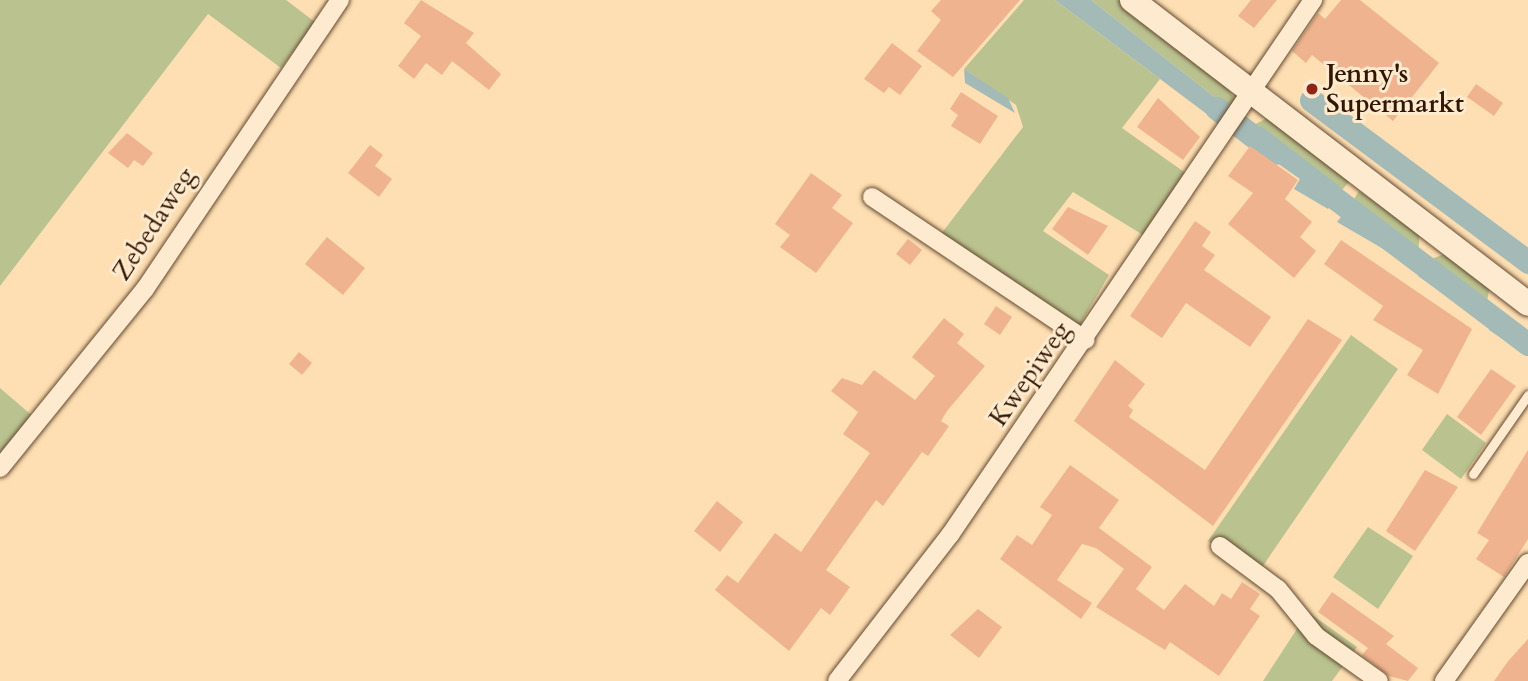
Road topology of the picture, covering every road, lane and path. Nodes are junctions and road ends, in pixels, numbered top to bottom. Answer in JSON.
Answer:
{"nodes":[{"id":1,"x":340,"y":0,"type":"edge"},
{"id":2,"x":1132,"y":0,"type":"edge"},
{"id":3,"x":1313,"y":0,"type":"edge"},
{"id":4,"x":1248,"y":100,"type":"junction"},
{"id":5,"x":872,"y":197,"type":"dead end"},
{"id":6,"x":1528,"y":304,"type":"edge"},
{"id":7,"x":1086,"y":340,"type":"junction"},
{"id":8,"x":1528,"y":395,"type":"edge"},
{"id":9,"x":0,"y":468,"type":"edge"},
{"id":10,"x":1473,"y":474,"type":"dead end"},
{"id":11,"x":1220,"y":546,"type":"dead end"},
{"id":12,"x":1528,"y":563,"type":"edge"},
{"id":13,"x":837,"y":681,"type":"edge"},
{"id":14,"x":1379,"y":681,"type":"edge"},
{"id":15,"x":1444,"y":681,"type":"edge"}],
"edges":[{"from":1,"to":9,"type":"street","name":"Zebedaweg"},
{"from":2,"to":4,"type":"street"},
{"from":3,"to":4,"type":"street","name":"Kwepiweg"},
{"from":4,"to":6,"type":"street"},
{"from":4,"to":7,"type":"street","name":"Kwepiweg"},
{"from":5,"to":7,"type":"street"},
{"from":7,"to":13,"type":"street","name":"Kwepiweg"},
{"from":8,"to":10,"type":"lane"},
{"from":11,"to":14,"type":"street"},
{"from":12,"to":15,"type":"street"}]}
